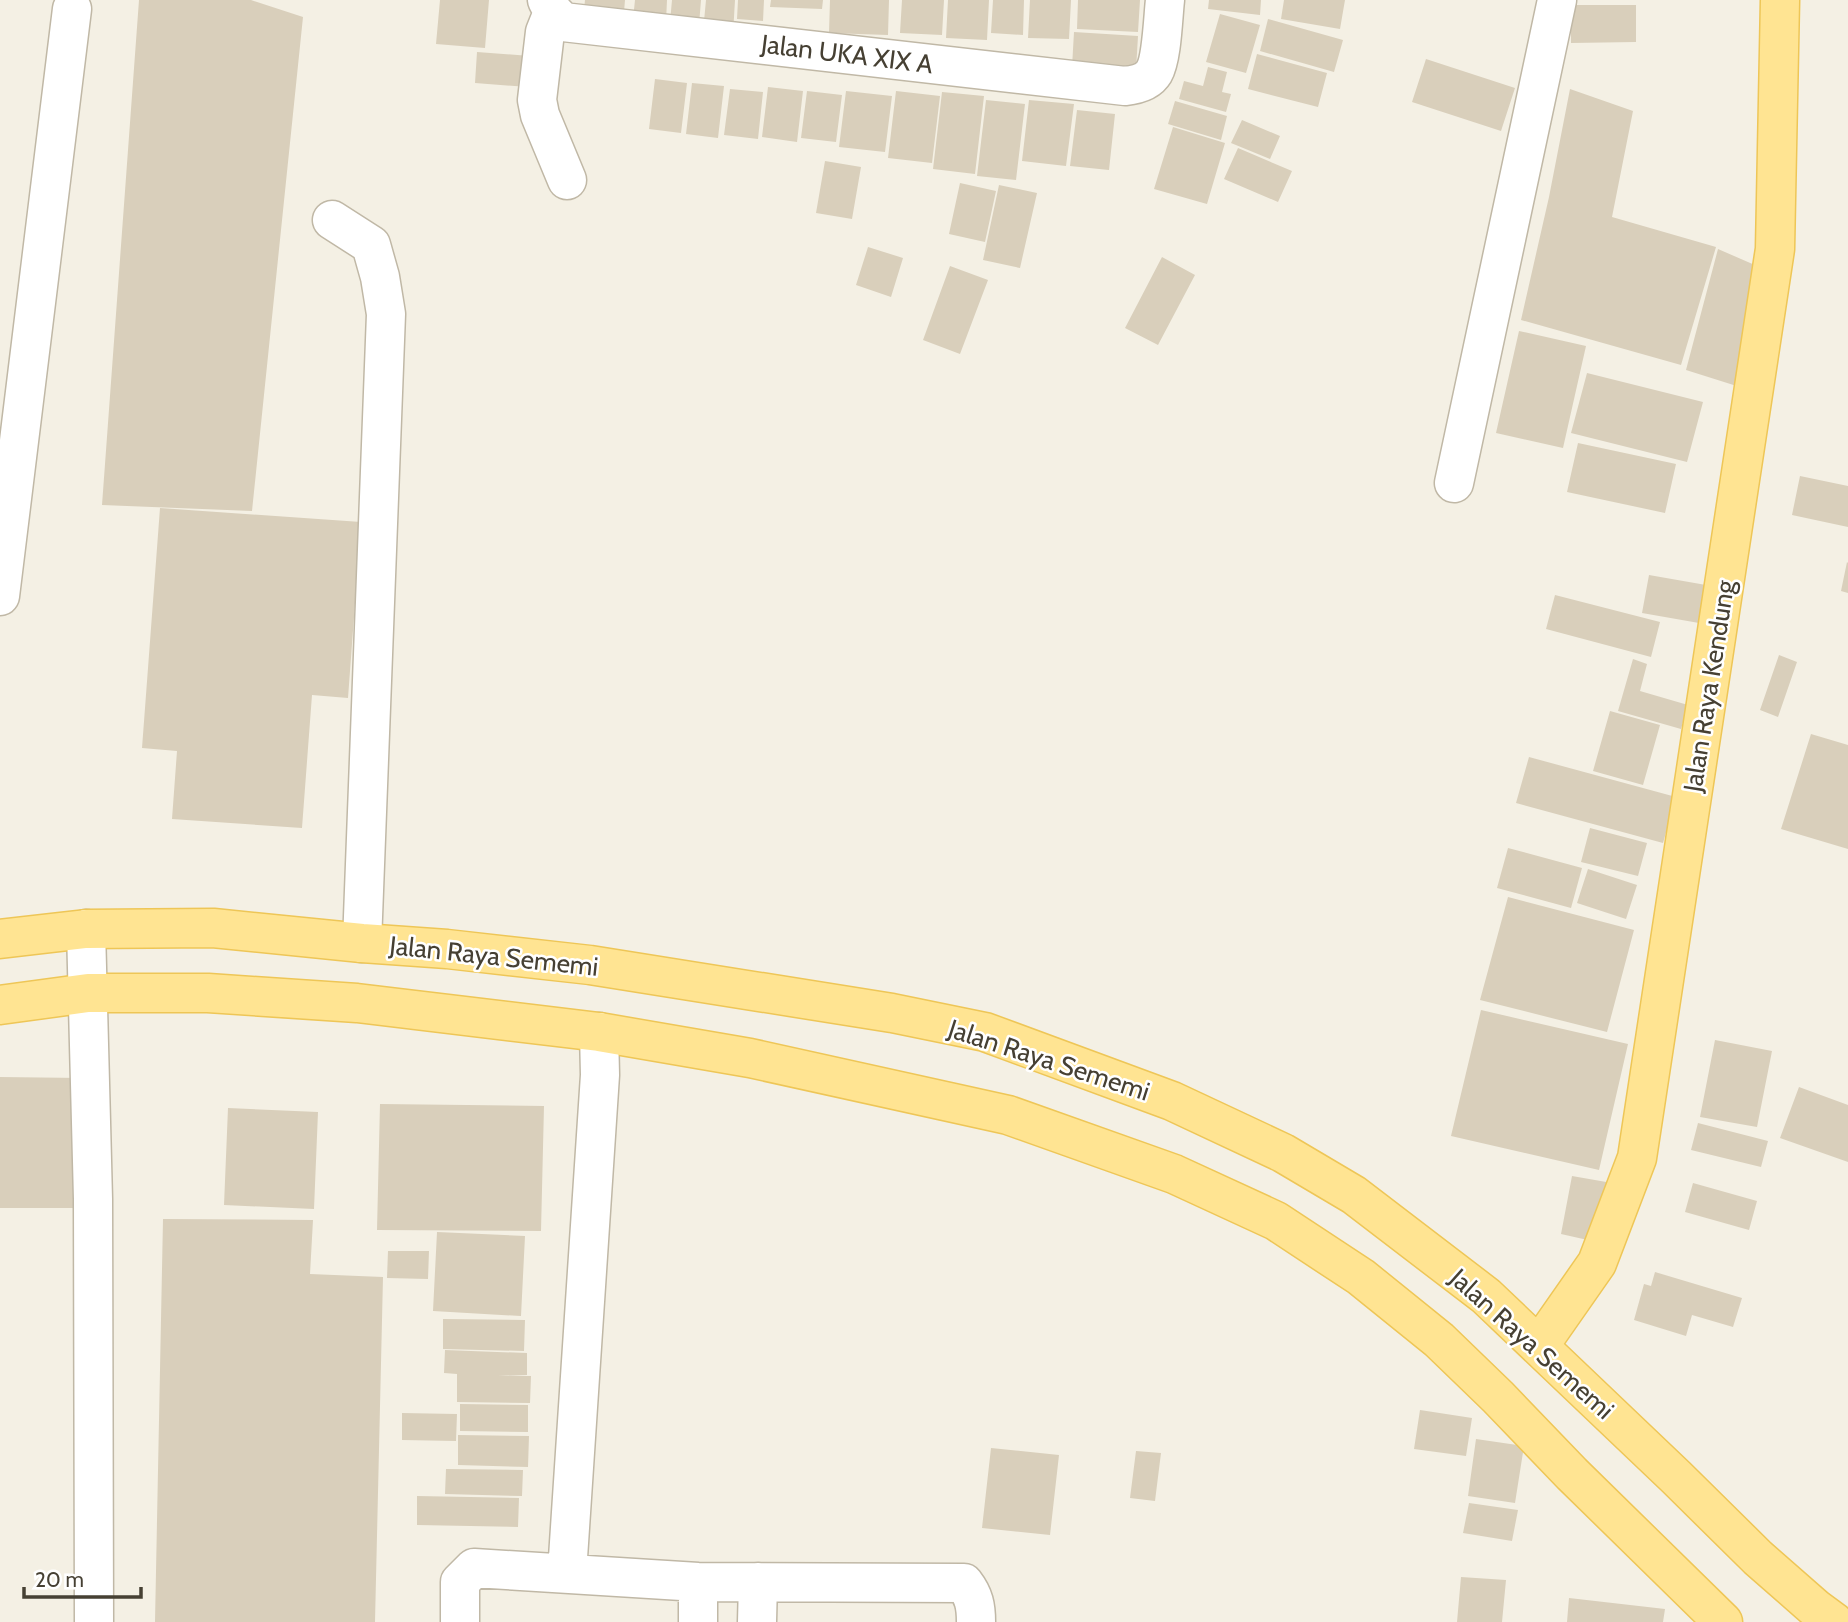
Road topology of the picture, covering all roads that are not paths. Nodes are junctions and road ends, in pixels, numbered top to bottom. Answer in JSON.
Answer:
{"nodes":[{"id":1,"x":1165,"y":0,"type":"edge"},
{"id":2,"x":1557,"y":0,"type":"edge"},
{"id":3,"x":1780,"y":0,"type":"edge"},
{"id":4,"x":550,"y":6,"type":"edge"},
{"id":5,"x":72,"y":9,"type":"dead end"},
{"id":6,"x":567,"y":180,"type":"dead end"},
{"id":7,"x":332,"y":220,"type":"dead end"},
{"id":8,"x":1454,"y":483,"type":"dead end"},
{"id":9,"x":0,"y":596,"type":"edge"},
{"id":10,"x":86,"y":929,"type":"junction"},
{"id":11,"x":0,"y":939,"type":"edge"},
{"id":12,"x":362,"y":943,"type":"junction"},
{"id":13,"x":88,"y":993,"type":"junction"},
{"id":14,"x":357,"y":1003,"type":"junction"},
{"id":15,"x":0,"y":1005,"type":"edge"},
{"id":16,"x":598,"y":1032,"type":"junction"},
{"id":17,"x":1539,"y":1346,"type":"junction"},
{"id":18,"x":567,"y":1573,"type":"junction"},
{"id":19,"x":698,"y":1582,"type":"junction"},
{"id":20,"x":758,"y":1582,"type":"junction"},
{"id":21,"x":94,"y":1622,"type":"edge"},
{"id":22,"x":460,"y":1622,"type":"edge"},
{"id":23,"x":698,"y":1622,"type":"edge"},
{"id":24,"x":758,"y":1622,"type":"edge"},
{"id":25,"x":976,"y":1622,"type":"edge"},
{"id":26,"x":1723,"y":1622,"type":"edge"},
{"id":27,"x":1835,"y":1622,"type":"edge"}],
"edges":[{"from":1,"to":4,"type":"street","name":"Jalan UKA XIX A"},
{"from":2,"to":8,"type":"street"},
{"from":3,"to":17,"type":"main road","name":"Jalan Raya Kendung"},
{"from":4,"to":6,"type":"street"},
{"from":5,"to":9,"type":"street"},
{"from":7,"to":12,"type":"street"},
{"from":10,"to":11,"type":"main road","name":"Jalan Raya Sememi"},
{"from":10,"to":12,"type":"main road","name":"Jalan Raya Sememi"},
{"from":10,"to":13,"type":"street"},
{"from":12,"to":14,"type":"main road"},
{"from":12,"to":17,"type":"main road","name":"Jalan Raya Sememi"},
{"from":13,"to":14,"type":"main road"},
{"from":13,"to":15,"type":"main road"},
{"from":13,"to":21,"type":"street"},
{"from":14,"to":16,"type":"main road"},
{"from":16,"to":18,"type":"street"},
{"from":16,"to":26,"type":"main road"},
{"from":17,"to":27,"type":"main road","name":"Jalan Raya Sememi"},
{"from":18,"to":19,"type":"street"},
{"from":18,"to":22,"type":"street"},
{"from":19,"to":20,"type":"street"},
{"from":19,"to":23,"type":"street"},
{"from":20,"to":24,"type":"street"},
{"from":20,"to":25,"type":"street"}]}
